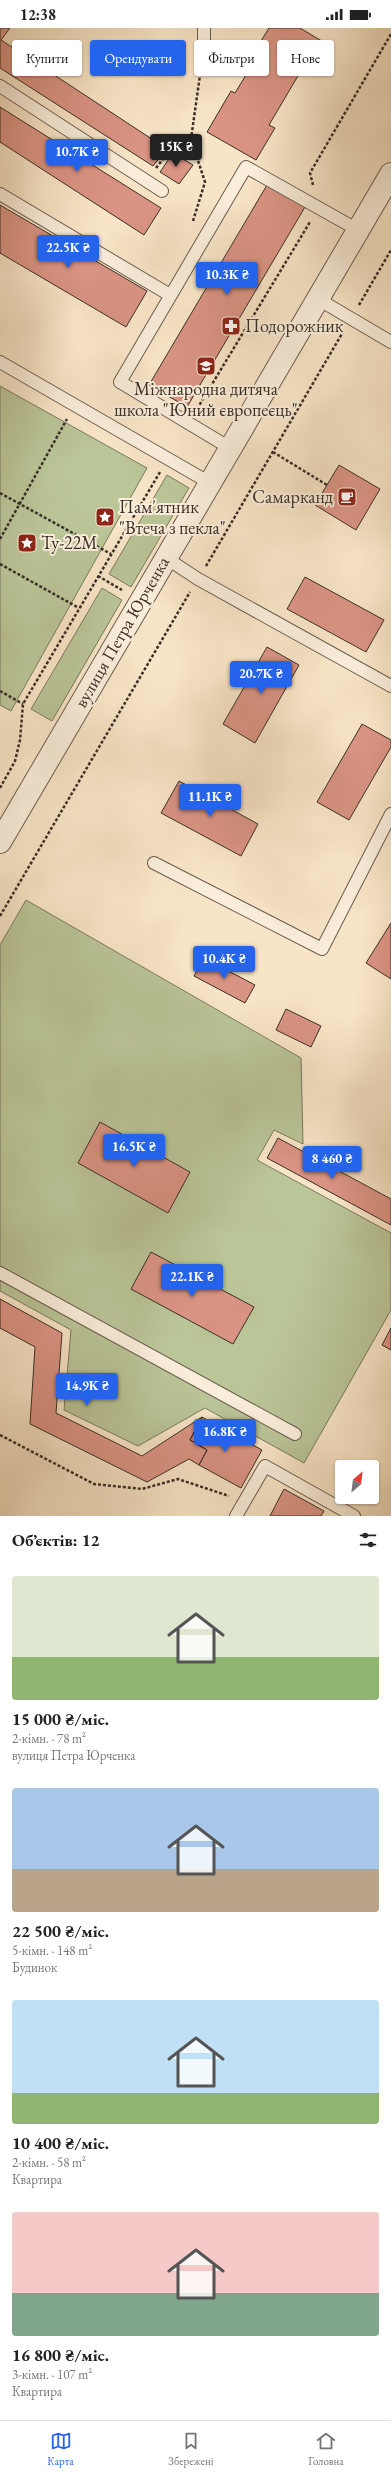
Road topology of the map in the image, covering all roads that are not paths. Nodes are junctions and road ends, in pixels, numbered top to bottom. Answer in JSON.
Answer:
{"nodes":[{"id":1,"x":204,"y":28,"type":"edge"},
{"id":2,"x":204,"y":40,"type":"edge"},
{"id":3,"x":0,"y":86,"type":"edge"},
{"id":4,"x":391,"y":174,"type":"edge"},
{"id":5,"x":162,"y":192,"type":"dead end"},
{"id":6,"x":0,"y":194,"type":"edge"},
{"id":7,"x":358,"y":230,"type":"junction"},
{"id":8,"x":170,"y":295,"type":"junction"},
{"id":9,"x":318,"y":299,"type":"junction"},
{"id":10,"x":391,"y":342,"type":"edge"},
{"id":11,"x":0,"y":362,"type":"edge"},
{"id":12,"x":230,"y":448,"type":"junction"},
{"id":13,"x":210,"y":483,"type":"junction"},
{"id":14,"x":166,"y":558,"type":"junction"},
{"id":15,"x":391,"y":686,"type":"edge"},
{"id":16,"x":391,"y":814,"type":"edge"},
{"id":17,"x":0,"y":842,"type":"edge"},
{"id":18,"x":154,"y":863,"type":"dead end"},
{"id":19,"x":0,"y":1273,"type":"edge"},
{"id":20,"x":295,"y":1434,"type":"dead end"},
{"id":21,"x":236,"y":1516,"type":"edge"},
{"id":22,"x":354,"y":1516,"type":"edge"}],
"edges":[{"from":1,"to":2,"type":"lane"},
{"from":3,"to":5,"type":"lane"},
{"from":4,"to":7,"type":"street","name":"вулиця Петра Юрченка"},
{"from":6,"to":8,"type":"lane"},
{"from":7,"to":8,"type":"lane"},
{"from":7,"to":9,"type":"street","name":"вулиця Петра Юрченка"},
{"from":8,"to":12,"type":"lane"},
{"from":9,"to":10,"type":"lane"},
{"from":9,"to":12,"type":"street","name":"вулиця Петра Юрченка"},
{"from":11,"to":13,"type":"lane"},
{"from":12,"to":13,"type":"street","name":"вулиця Петра Юрченка"},
{"from":13,"to":14,"type":"street","name":"вулиця Петра Юрченка"},
{"from":14,"to":15,"type":"lane"},
{"from":14,"to":17,"type":"street","name":"вулиця Петра Юрченка"},
{"from":16,"to":18,"type":"lane"},
{"from":19,"to":20,"type":"lane"},
{"from":21,"to":22,"type":"lane"}]}
